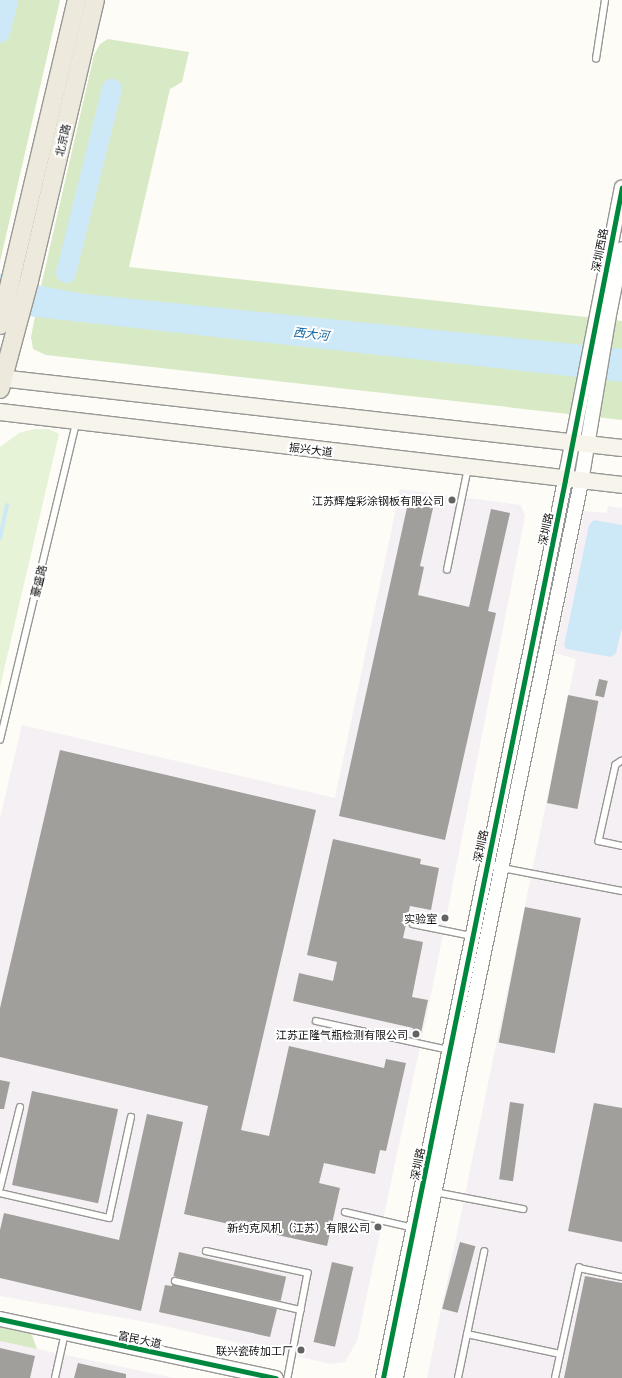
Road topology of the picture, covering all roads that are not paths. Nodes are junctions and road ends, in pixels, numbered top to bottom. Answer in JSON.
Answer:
{"nodes":[{"id":1,"x":77,"y":0,"type":"edge"},
{"id":2,"x":95,"y":0,"type":"edge"},
{"id":3,"x":605,"y":0,"type":"edge"},
{"id":4,"x":596,"y":59,"type":"dead end"},
{"id":5,"x":622,"y":187,"type":"edge"},
{"id":6,"x":622,"y":249,"type":"edge"},
{"id":7,"x":21,"y":278,"type":"junction"},
{"id":8,"x":7,"y":319,"type":"edge"},
{"id":9,"x":601,"y":322,"type":"junction"},
{"id":10,"x":1,"y":382,"type":"edge"},
{"id":11,"x":0,"y":412,"type":"edge"},
{"id":12,"x":77,"y":421,"type":"junction"},
{"id":13,"x":580,"y":443,"type":"junction"},
{"id":14,"x":622,"y":448,"type":"edge"},
{"id":15,"x":468,"y":468,"type":"junction"},
{"id":16,"x":565,"y":480,"type":"junction"},
{"id":17,"x":581,"y":482,"type":"junction"},
{"id":18,"x":622,"y":485,"type":"edge"},
{"id":19,"x":447,"y":570,"type":"dead end"},
{"id":20,"x":0,"y":740,"type":"edge"},
{"id":21,"x":622,"y":760,"type":"edge"},
{"id":22,"x":622,"y":846,"type":"edge"},
{"id":23,"x":486,"y":865,"type":"junction"},
{"id":24,"x":502,"y":868,"type":"junction"},
{"id":25,"x":622,"y":891,"type":"edge"},
{"id":26,"x":413,"y":924,"type":"dead end"},
{"id":27,"x":472,"y":936,"type":"junction"},
{"id":28,"x":316,"y":1021,"type":"dead end"},
{"id":29,"x":449,"y":1050,"type":"junction"},
{"id":30,"x":20,"y":1107,"type":"dead end"},
{"id":31,"x":131,"y":1117,"type":"dead end"},
{"id":32,"x":0,"y":1188,"type":"edge"},
{"id":33,"x":428,"y":1190,"type":"junction"},
{"id":34,"x":0,"y":1193,"type":"edge"},
{"id":35,"x":523,"y":1209,"type":"dead end"},
{"id":36,"x":345,"y":1212,"type":"dead end"},
{"id":37,"x":414,"y":1228,"type":"junction"},
{"id":38,"x":206,"y":1251,"type":"dead end"},
{"id":39,"x":484,"y":1252,"type":"dead end"},
{"id":40,"x":622,"y":1277,"type":"edge"},
{"id":41,"x":174,"y":1281,"type":"dead end"},
{"id":42,"x":301,"y":1310,"type":"junction"},
{"id":43,"x":0,"y":1319,"type":"edge"},
{"id":44,"x":65,"y":1333,"type":"junction"},
{"id":45,"x":467,"y":1334,"type":"junction"},
{"id":46,"x":560,"y":1354,"type":"junction"},
{"id":47,"x":55,"y":1378,"type":"edge"},
{"id":48,"x":276,"y":1378,"type":"edge"},
{"id":49,"x":288,"y":1378,"type":"edge"},
{"id":50,"x":382,"y":1378,"type":"edge"},
{"id":51,"x":396,"y":1378,"type":"edge"},
{"id":52,"x":458,"y":1378,"type":"edge"},
{"id":53,"x":555,"y":1378,"type":"edge"}],
"edges":[{"from":1,"to":7,"type":"main road","name":"北京路"},
{"from":2,"to":7,"type":"main road","name":"北京路"},
{"from":3,"to":4,"type":"lane"},
{"from":5,"to":9,"type":"street","name":"深圳西路"},
{"from":6,"to":9,"type":"street","name":"深圳西路"},
{"from":7,"to":8,"type":"main road"},
{"from":8,"to":10,"type":"main road"},
{"from":9,"to":13,"type":"street","name":"深圳路"},
{"from":9,"to":13,"type":"street","name":"深圳路"},
{"from":10,"to":13,"type":"main road"},
{"from":11,"to":12,"type":"main road","name":"振兴大道"},
{"from":12,"to":15,"type":"main road","name":"振兴大道"},
{"from":12,"to":20,"type":"lane","name":"豪盛路"},
{"from":13,"to":14,"type":"main road"},
{"from":13,"to":16,"type":"street","name":"深圳路"},
{"from":13,"to":17,"type":"street","name":"深圳路"},
{"from":15,"to":16,"type":"main road","name":"振兴大道"},
{"from":15,"to":19,"type":"lane"},
{"from":16,"to":17,"type":"main road","name":"振兴大道"},
{"from":16,"to":23,"type":"street","name":"深圳路"},
{"from":17,"to":18,"type":"main road","name":"振兴大道"},
{"from":17,"to":24,"type":"street","name":"深圳路"},
{"from":21,"to":22,"type":"lane"},
{"from":23,"to":24,"type":"lane"},
{"from":23,"to":27,"type":"street","name":"深圳路"},
{"from":24,"to":25,"type":"lane"},
{"from":24,"to":33,"type":"street","name":"深圳路"},
{"from":26,"to":27,"type":"lane"},
{"from":27,"to":29,"type":"street","name":"深圳路"},
{"from":28,"to":29,"type":"lane"},
{"from":29,"to":33,"type":"street","name":"深圳路"},
{"from":30,"to":32,"type":"lane"},
{"from":31,"to":34,"type":"lane"},
{"from":33,"to":35,"type":"lane"},
{"from":33,"to":37,"type":"street","name":"深圳路"},
{"from":33,"to":51,"type":"street","name":"深圳路"},
{"from":36,"to":37,"type":"lane"},
{"from":37,"to":50,"type":"street","name":"深圳路"},
{"from":38,"to":42,"type":"lane"},
{"from":39,"to":45,"type":"lane"},
{"from":40,"to":46,"type":"lane"},
{"from":41,"to":42,"type":"lane"},
{"from":42,"to":49,"type":"lane"},
{"from":43,"to":44,"type":"street","name":"富民大道"},
{"from":44,"to":47,"type":"lane"},
{"from":44,"to":48,"type":"street","name":"富民大道"},
{"from":45,"to":46,"type":"lane"},
{"from":45,"to":52,"type":"lane"},
{"from":46,"to":53,"type":"lane"}]}
